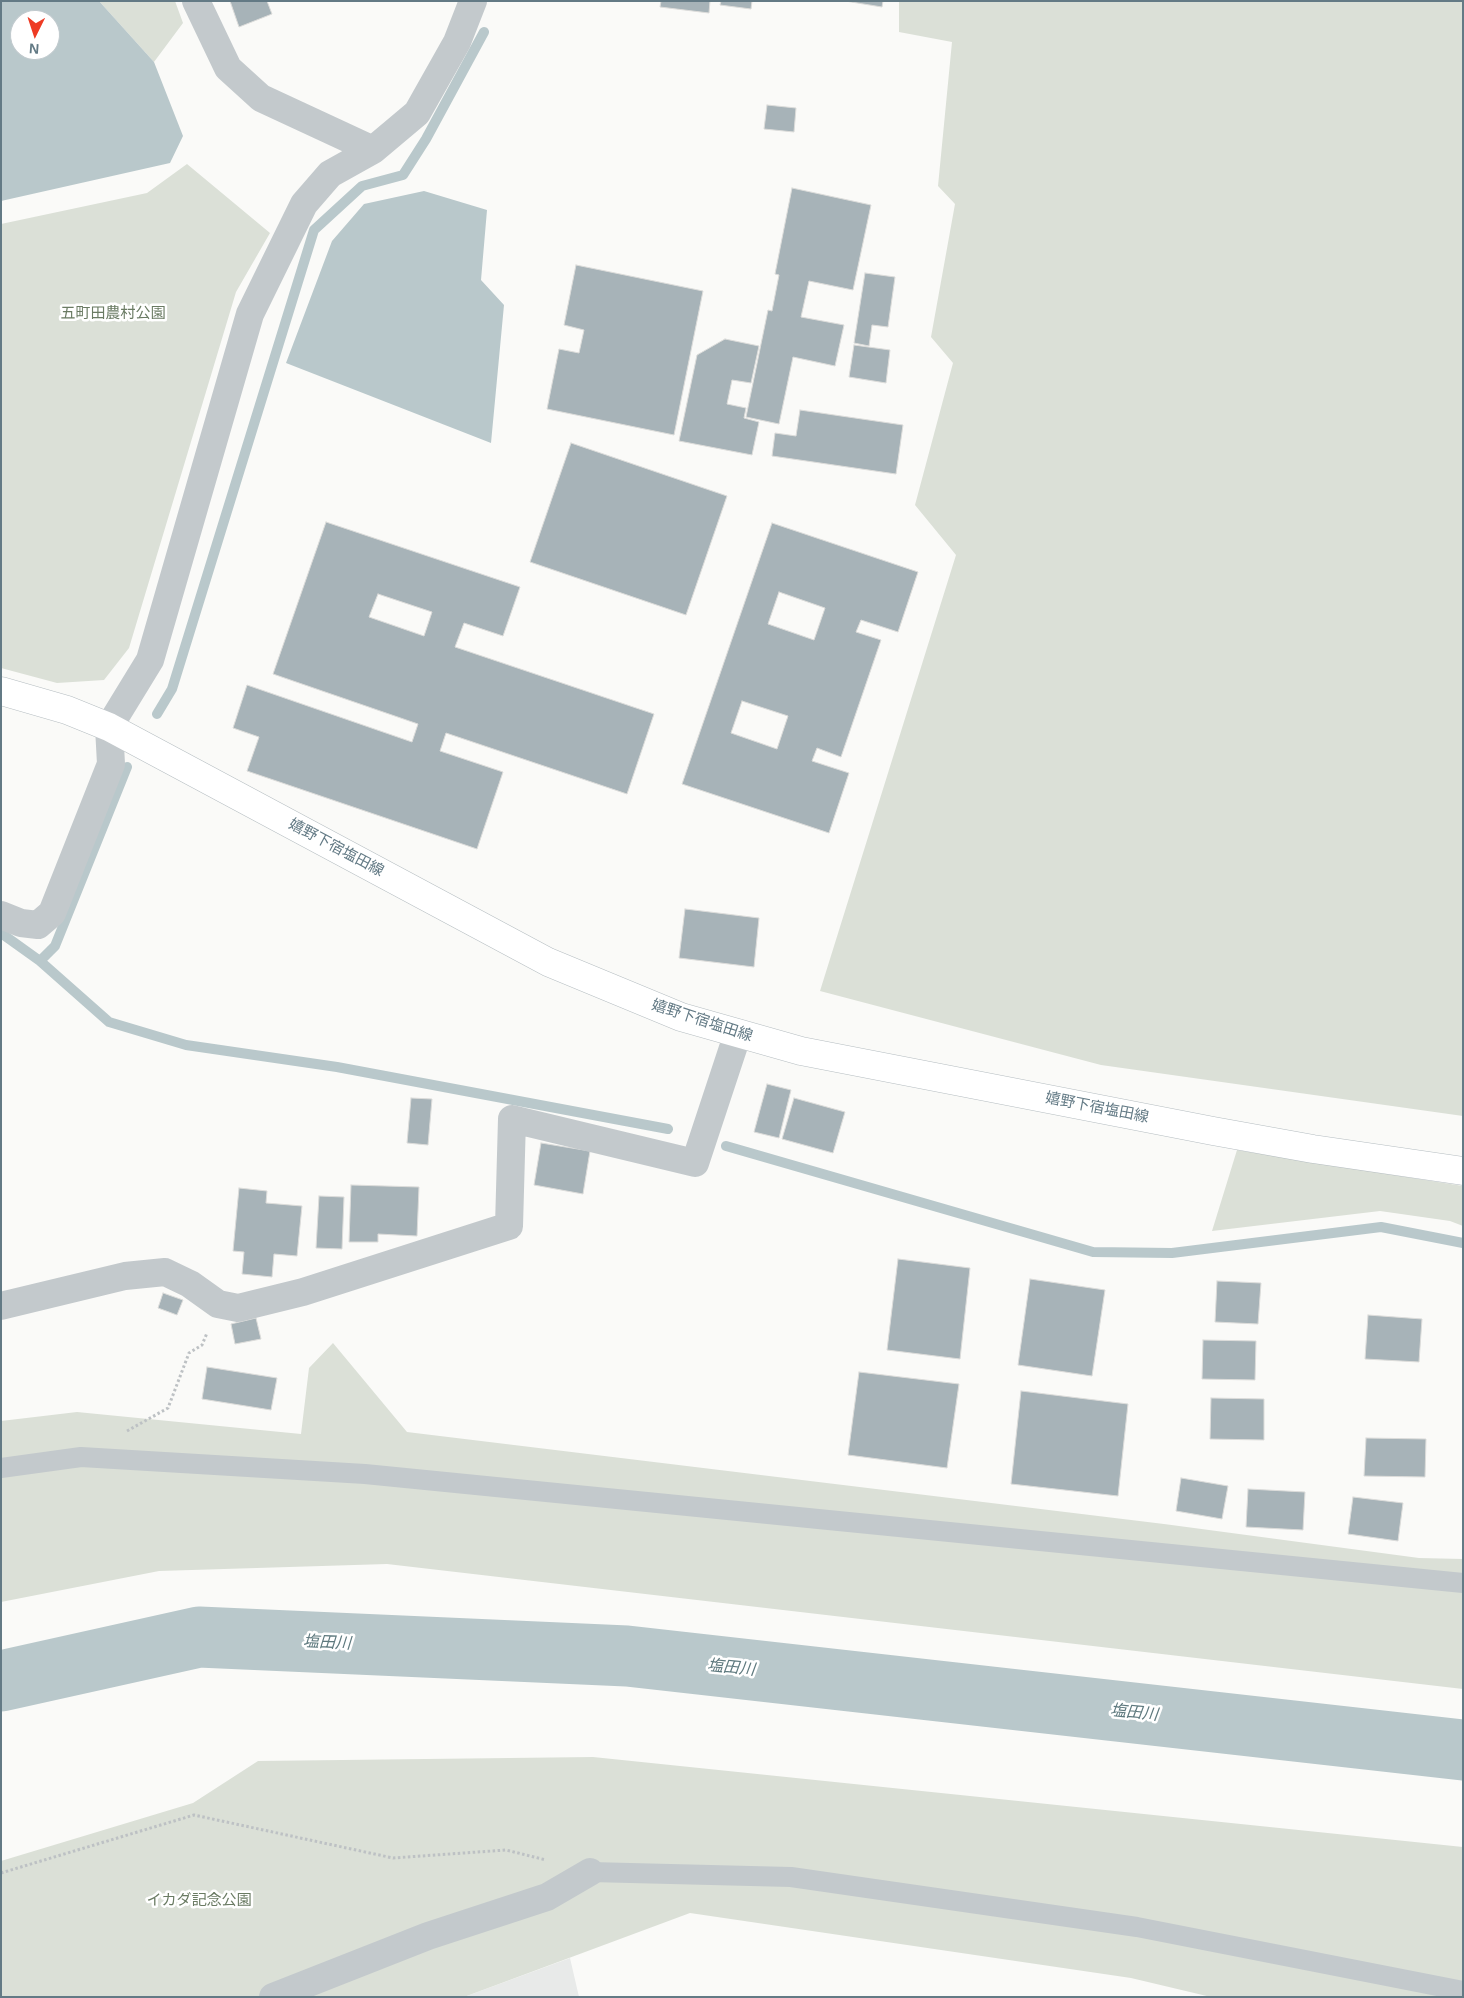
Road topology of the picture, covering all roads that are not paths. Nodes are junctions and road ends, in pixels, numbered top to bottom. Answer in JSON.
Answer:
{"nodes":[{"id":1,"x":196,"y":1,"type":"edge"},
{"id":2,"x":473,"y":1,"type":"edge"},
{"id":3,"x":373,"y":150,"type":"junction"},
{"id":4,"x":1,"y":691,"type":"edge"},
{"id":5,"x":109,"y":727,"type":"junction"},
{"id":6,"x":1,"y":915,"type":"edge"},
{"id":7,"x":738,"y":1033,"type":"junction"},
{"id":8,"x":1463,"y":1170,"type":"edge"},
{"id":9,"x":1,"y":1306,"type":"edge"},
{"id":10,"x":1,"y":1468,"type":"edge"},
{"id":11,"x":1463,"y":1583,"type":"edge"},
{"id":12,"x":590,"y":1872,"type":"joint"},
{"id":13,"x":1463,"y":1991,"type":"edge"},
{"id":14,"x":274,"y":1997,"type":"edge"}],
"edges":[{"from":1,"to":3,"type":"street"},
{"from":2,"to":3,"type":"street"},
{"from":3,"to":5,"type":"street"},
{"from":4,"to":5,"type":"main road","name":"嬉野下宿塩田線"},
{"from":5,"to":6,"type":"street"},
{"from":5,"to":7,"type":"main road","name":"嬉野下宿塩田線"},
{"from":7,"to":8,"type":"main road","name":"嬉野下宿塩田線"},
{"from":7,"to":9,"type":"street"},
{"from":10,"to":11,"type":"lane"},
{"from":12,"to":13,"type":"lane"},
{"from":12,"to":14,"type":"street"}]}
